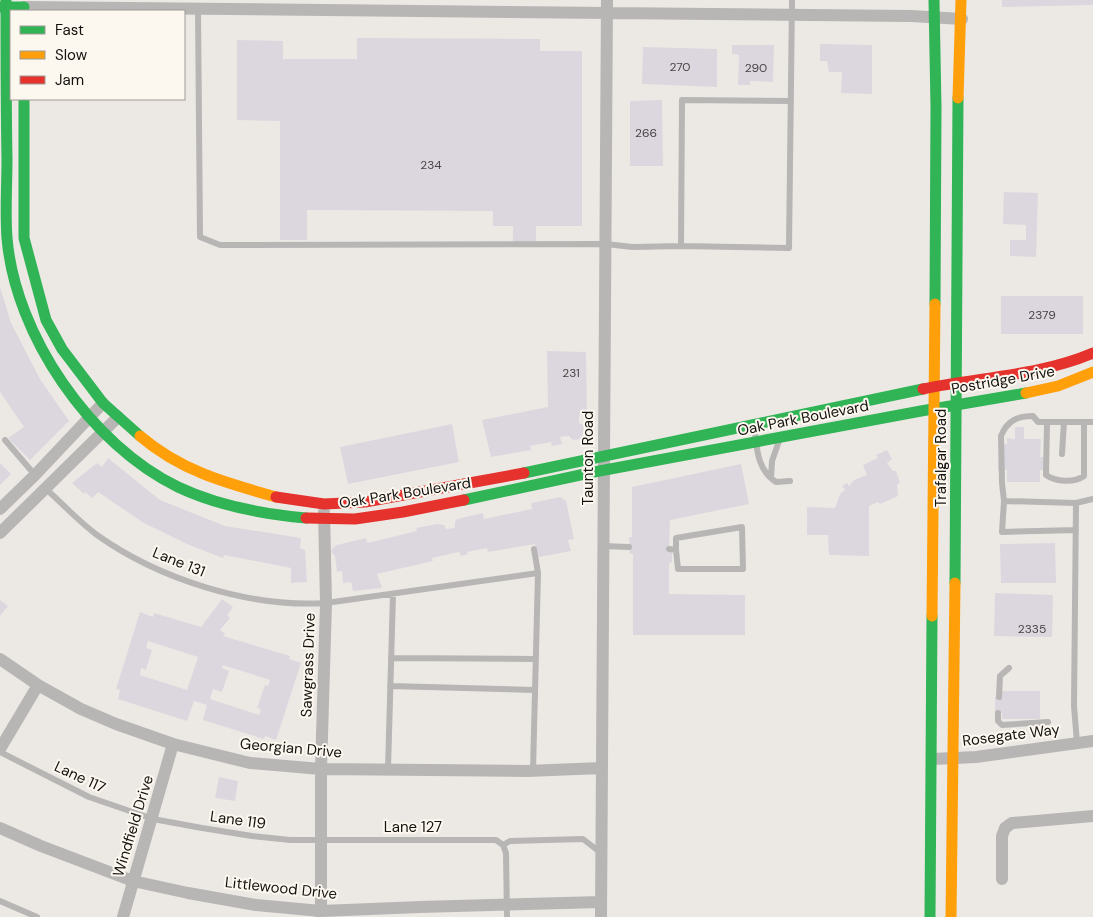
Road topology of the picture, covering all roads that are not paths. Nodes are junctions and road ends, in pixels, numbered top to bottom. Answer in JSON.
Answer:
{"nodes":[{"id":1,"x":792,"y":0,"type":"edge"},
{"id":2,"x":934,"y":0,"type":"edge"},
{"id":3,"x":961,"y":0,"type":"edge"},
{"id":4,"x":4,"y":5,"type":"edge"},
{"id":5,"x":24,"y":6,"type":"edge"},
{"id":6,"x":607,"y":6,"type":"edge"},
{"id":7,"x":198,"y":9,"type":"junction"},
{"id":8,"x":792,"y":15,"type":"junction"},
{"id":9,"x":934,"y":16,"type":"junction"},
{"id":10,"x":962,"y":18,"type":"junction"},
{"id":11,"x":24,"y":100,"type":"edge"},
{"id":12,"x":791,"y":101,"type":"junction"},
{"id":13,"x":4,"y":238,"type":"edge"},
{"id":14,"x":24,"y":238,"type":"junction"},
{"id":15,"x":605,"y":244,"type":"junction"},
{"id":16,"x":681,"y":246,"type":"junction"},
{"id":17,"x":1093,"y":354,"type":"edge"},
{"id":18,"x":1092,"y":375,"type":"edge"},
{"id":19,"x":946,"y":384,"type":"junction"},
{"id":20,"x":103,"y":403,"type":"junction"},
{"id":21,"x":945,"y":406,"type":"junction"},
{"id":22,"x":89,"y":418,"type":"junction"},
{"id":23,"x":118,"y":418,"type":"junction"},
{"id":24,"x":1048,"y":422,"type":"junction"},
{"id":25,"x":1064,"y":422,"type":"junction"},
{"id":26,"x":1084,"y":422,"type":"junction"},
{"id":27,"x":1093,"y":422,"type":"edge"},
{"id":28,"x":754,"y":424,"type":"junction"},
{"id":29,"x":103,"y":433,"type":"junction"},
{"id":30,"x":781,"y":438,"type":"junction"},
{"id":31,"x":5,"y":440,"type":"dead end"},
{"id":32,"x":756,"y":442,"type":"junction"},
{"id":33,"x":1062,"y":454,"type":"dead end"},
{"id":34,"x":604,"y":455,"type":"junction"},
{"id":35,"x":604,"y":470,"type":"junction"},
{"id":36,"x":35,"y":475,"type":"junction"},
{"id":37,"x":770,"y":478,"type":"junction"},
{"id":38,"x":790,"y":481,"type":"dead end"},
{"id":39,"x":46,"y":489,"type":"junction"},
{"id":40,"x":1093,"y":499,"type":"edge"},
{"id":41,"x":1004,"y":501,"type":"junction"},
{"id":42,"x":1076,"y":503,"type":"junction"},
{"id":43,"x":324,"y":504,"type":"junction"},
{"id":44,"x":0,"y":510,"type":"edge"},
{"id":45,"x":324,"y":519,"type":"junction"},
{"id":46,"x":1076,"y":530,"type":"junction"},
{"id":47,"x":0,"y":533,"type":"edge"},
{"id":48,"x":603,"y":546,"type":"junction"},
{"id":49,"x":629,"y":547,"type":"dead end"},
{"id":50,"x":534,"y":549,"type":"dead end"},
{"id":51,"x":669,"y":549,"type":"dead end"},
{"id":52,"x":676,"y":550,"type":"junction"},
{"id":53,"x":538,"y":573,"type":"junction"},
{"id":54,"x":393,"y":594,"type":"junction"},
{"id":55,"x":326,"y":604,"type":"junction"},
{"id":56,"x":391,"y":658,"type":"junction"},
{"id":57,"x":0,"y":659,"type":"edge"},
{"id":58,"x":536,"y":659,"type":"junction"},
{"id":59,"x":1009,"y":668,"type":"dead end"},
{"id":60,"x":38,"y":685,"type":"junction"},
{"id":61,"x":390,"y":686,"type":"junction"},
{"id":62,"x":535,"y":690,"type":"junction"},
{"id":63,"x":999,"y":697,"type":"dead end"},
{"id":64,"x":998,"y":713,"type":"dead end"},
{"id":65,"x":1048,"y":722,"type":"dead end"},
{"id":66,"x":1093,"y":741,"type":"edge"},
{"id":67,"x":1077,"y":743,"type":"junction"},
{"id":68,"x":174,"y":744,"type":"junction"},
{"id":69,"x":0,"y":751,"type":"edge"},
{"id":70,"x":952,"y":758,"type":"junction"},
{"id":71,"x":932,"y":759,"type":"junction"},
{"id":72,"x":321,"y":768,"type":"junction"},
{"id":73,"x":602,"y":768,"type":"junction"},
{"id":74,"x":388,"y":769,"type":"junction"},
{"id":75,"x":533,"y":771,"type":"junction"},
{"id":76,"x":1093,"y":816,"type":"edge"},
{"id":77,"x":153,"y":819,"type":"junction"},
{"id":78,"x":0,"y":828,"type":"edge"},
{"id":79,"x":321,"y":840,"type":"junction"},
{"id":80,"x":504,"y":845,"type":"junction"},
{"id":81,"x":602,"y":853,"type":"junction"},
{"id":82,"x":1002,"y":879,"type":"dead end"},
{"id":83,"x":133,"y":881,"type":"junction"},
{"id":84,"x":0,"y":901,"type":"edge"},
{"id":85,"x":601,"y":902,"type":"junction"},
{"id":86,"x":507,"y":904,"type":"junction"},
{"id":87,"x":321,"y":914,"type":"edge"},
{"id":88,"x":37,"y":917,"type":"edge"},
{"id":89,"x":123,"y":917,"type":"edge"},
{"id":90,"x":507,"y":917,"type":"edge"},
{"id":91,"x":601,"y":917,"type":"edge"},
{"id":92,"x":930,"y":917,"type":"edge"},
{"id":93,"x":951,"y":917,"type":"edge"}],
"edges":[{"from":1,"to":8,"type":"lane"},
{"from":2,"to":9,"type":"street","name":"Trafalgar Road"},
{"from":3,"to":10,"type":"street","name":"Trafalgar Road"},
{"from":4,"to":5,"type":"street"},
{"from":4,"to":13,"type":"street","name":"Oak Park Boulevard"},
{"from":5,"to":7,"type":"street"},
{"from":6,"to":7,"type":"street"},
{"from":6,"to":8,"type":"street"},
{"from":6,"to":15,"type":"street","name":"Taunton Road"},
{"from":7,"to":15,"type":"lane"},
{"from":8,"to":9,"type":"street"},
{"from":8,"to":12,"type":"lane"},
{"from":9,"to":10,"type":"street"},
{"from":9,"to":19,"type":"street","name":"Trafalgar Road"},
{"from":10,"to":19,"type":"street","name":"Trafalgar Road"},
{"from":11,"to":14,"type":"street","name":"Oak Park Boulevard"},
{"from":12,"to":16,"type":"lane"},
{"from":12,"to":16,"type":"lane"},
{"from":13,"to":14,"type":"street"},
{"from":13,"to":22,"type":"street","name":"Oak Park Boulevard"},
{"from":14,"to":20,"type":"street","name":"Oak Park Boulevard"},
{"from":15,"to":16,"type":"lane"},
{"from":15,"to":34,"type":"street","name":"Taunton Road"},
{"from":17,"to":19,"type":"street","name":"Postridge Drive"},
{"from":18,"to":21,"type":"street","name":"Postridge Drive"},
{"from":19,"to":21,"type":"street","name":"Trafalgar Road"},
{"from":19,"to":21,"type":"street","name":"Trafalgar Road"},
{"from":19,"to":28,"type":"street","name":"Oak Park Boulevard"},
{"from":20,"to":22,"type":"street"},
{"from":20,"to":23,"type":"street","name":"Oak Park Boulevard"},
{"from":21,"to":30,"type":"street","name":"Oak Park Boulevard"},
{"from":21,"to":70,"type":"street","name":"Trafalgar Road"},
{"from":21,"to":71,"type":"street","name":"Trafalgar Road"},
{"from":22,"to":29,"type":"street","name":"Oak Park Boulevard"},
{"from":22,"to":36,"type":"street"},
{"from":23,"to":29,"type":"street"},
{"from":23,"to":43,"type":"street","name":"Oak Park Boulevard"},
{"from":24,"to":25,"type":"lane"},
{"from":24,"to":26,"type":"lane"},
{"from":24,"to":41,"type":"lane"},
{"from":25,"to":26,"type":"lane"},
{"from":25,"to":33,"type":"lane"},
{"from":26,"to":27,"type":"lane"},
{"from":28,"to":32,"type":"lane"},
{"from":28,"to":34,"type":"street","name":"Oak Park Boulevard"},
{"from":29,"to":39,"type":"street"},
{"from":29,"to":45,"type":"street","name":"Oak Park Boulevard"},
{"from":30,"to":32,"type":"street","name":"Oak Park Boulevard"},
{"from":30,"to":37,"type":"lane"},
{"from":31,"to":36,"type":"lane"},
{"from":32,"to":35,"type":"street","name":"Oak Park Boulevard"},
{"from":32,"to":37,"type":"lane"},
{"from":34,"to":35,"type":"street","name":"Taunton Road"},
{"from":34,"to":43,"type":"street","name":"Oak Park Boulevard"},
{"from":35,"to":45,"type":"street","name":"Oak Park Boulevard"},
{"from":35,"to":48,"type":"street","name":"Taunton Road"},
{"from":36,"to":44,"type":"street"},
{"from":37,"to":38,"type":"lane"},
{"from":39,"to":47,"type":"street"},
{"from":39,"to":55,"type":"lane","name":"Lane 131"},
{"from":40,"to":42,"type":"lane"},
{"from":41,"to":42,"type":"lane"},
{"from":41,"to":46,"type":"lane"},
{"from":42,"to":46,"type":"lane"},
{"from":43,"to":45,"type":"street","name":"Sawgrass Drive"},
{"from":45,"to":55,"type":"street","name":"Sawgrass Drive"},
{"from":46,"to":67,"type":"lane"},
{"from":48,"to":49,"type":"lane"},
{"from":48,"to":73,"type":"street","name":"Taunton Road"},
{"from":50,"to":53,"type":"lane"},
{"from":51,"to":52,"type":"lane"},
{"from":52,"to":52,"type":"lane"},
{"from":53,"to":54,"type":"lane","name":"Lane 131"},
{"from":53,"to":58,"type":"lane"},
{"from":54,"to":55,"type":"lane","name":"Lane 131"},
{"from":54,"to":56,"type":"lane"},
{"from":55,"to":72,"type":"street","name":"Sawgrass Drive"},
{"from":56,"to":58,"type":"lane"},
{"from":56,"to":61,"type":"lane"},
{"from":57,"to":60,"type":"street","name":"Georgian Drive"},
{"from":58,"to":62,"type":"lane"},
{"from":59,"to":63,"type":"lane"},
{"from":60,"to":68,"type":"street","name":"Georgian Drive"},
{"from":60,"to":69,"type":"street"},
{"from":61,"to":62,"type":"lane"},
{"from":61,"to":74,"type":"lane"},
{"from":62,"to":75,"type":"lane"},
{"from":64,"to":65,"type":"lane"},
{"from":66,"to":67,"type":"street","name":"Rosegate Way"},
{"from":67,"to":70,"type":"street","name":"Rosegate Way"},
{"from":68,"to":72,"type":"street","name":"Georgian Drive"},
{"from":68,"to":77,"type":"street","name":"Windfield Drive"},
{"from":69,"to":77,"type":"lane","name":"Lane 117"},
{"from":70,"to":71,"type":"street","name":"Rosegate Way"},
{"from":70,"to":93,"type":"street","name":"Trafalgar Road"},
{"from":71,"to":92,"type":"street","name":"Trafalgar Road"},
{"from":72,"to":74,"type":"street","name":"Georgian Drive"},
{"from":72,"to":79,"type":"street","name":"Sawgrass Drive"},
{"from":73,"to":75,"type":"street","name":"Georgian Drive"},
{"from":73,"to":81,"type":"street","name":"Taunton Road"},
{"from":74,"to":75,"type":"street","name":"Georgian Drive"},
{"from":76,"to":82,"type":"street"},
{"from":77,"to":79,"type":"lane","name":"Lane 119"},
{"from":77,"to":83,"type":"street","name":"Windfield Drive"},
{"from":78,"to":83,"type":"street","name":"Littlewood Drive"},
{"from":79,"to":80,"type":"lane","name":"Lane 127"},
{"from":79,"to":87,"type":"street","name":"Sawgrass Drive"},
{"from":80,"to":81,"type":"lane","name":"Lane 127"},
{"from":80,"to":86,"type":"lane"},
{"from":81,"to":85,"type":"street","name":"Taunton Road"},
{"from":83,"to":87,"type":"street","name":"Littlewood Drive"},
{"from":83,"to":89,"type":"street","name":"Windfield Drive"},
{"from":84,"to":88,"type":"lane"},
{"from":85,"to":86,"type":"street","name":"Littlewood Drive"},
{"from":85,"to":91,"type":"street","name":"Taunton Road"},
{"from":86,"to":87,"type":"street","name":"Littlewood Drive"},
{"from":86,"to":90,"type":"lane"}]}
